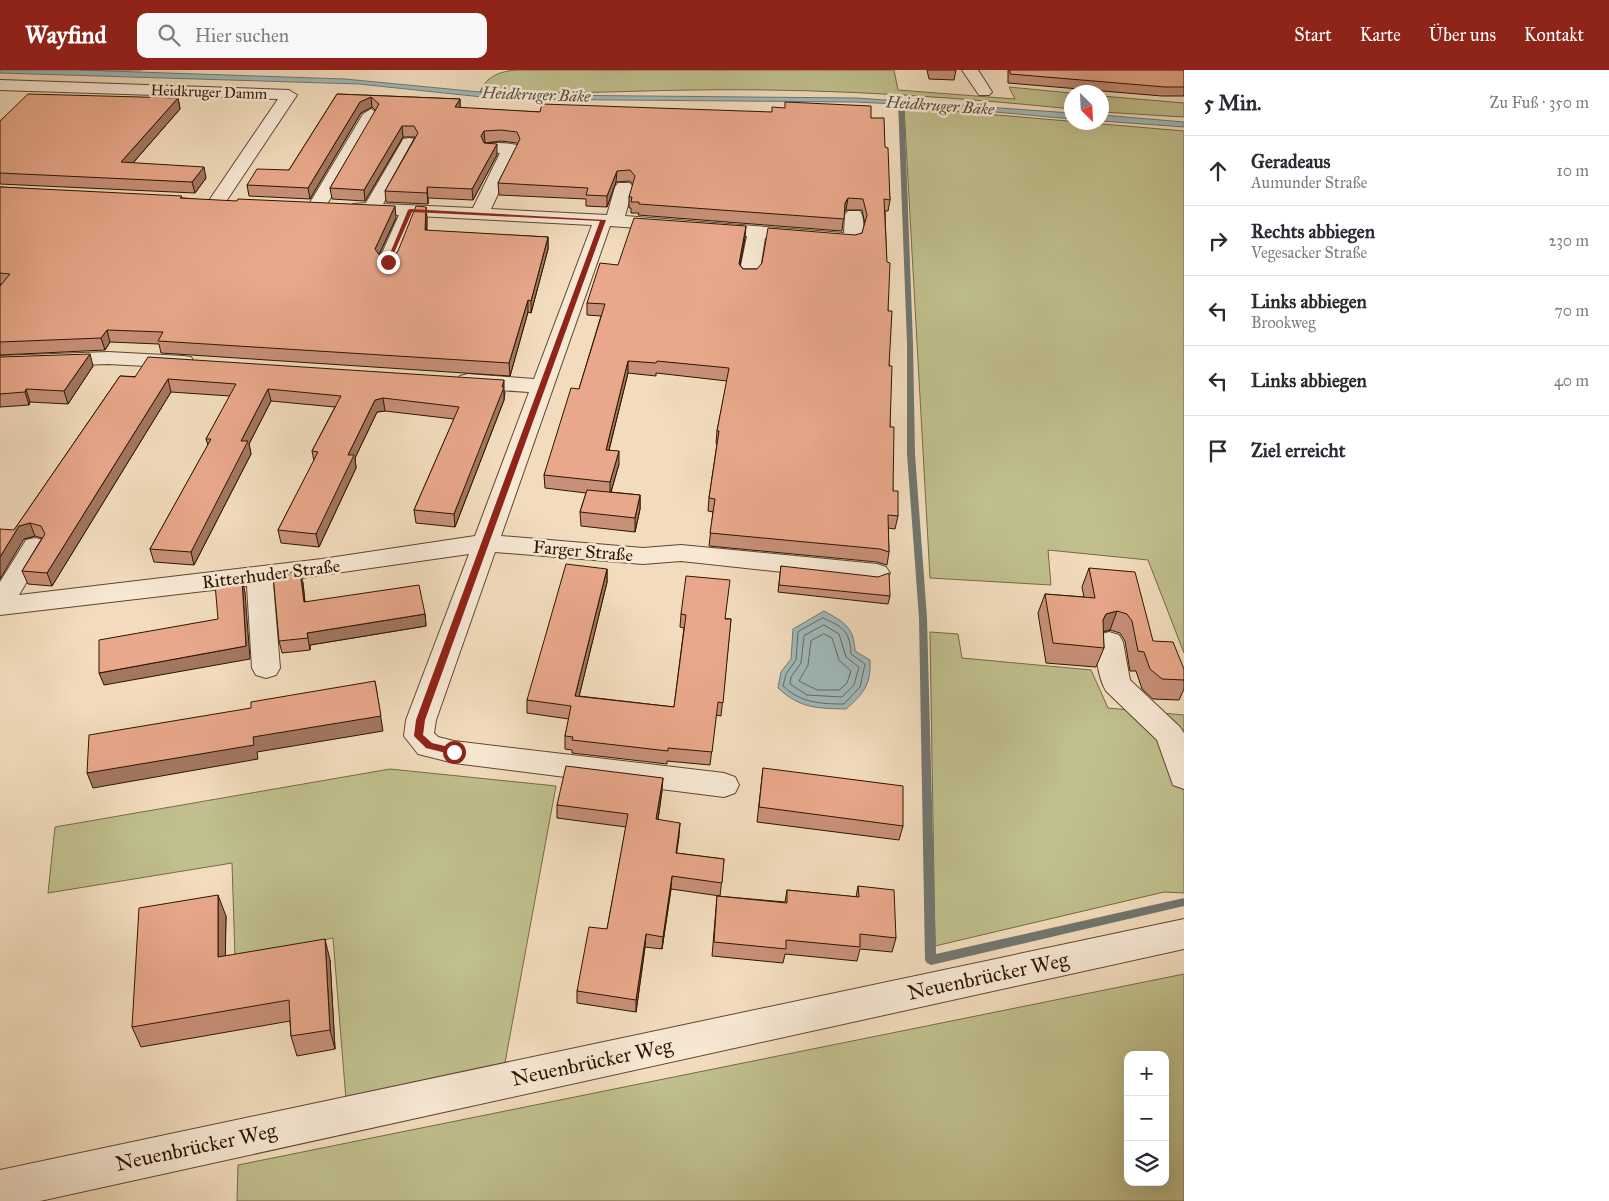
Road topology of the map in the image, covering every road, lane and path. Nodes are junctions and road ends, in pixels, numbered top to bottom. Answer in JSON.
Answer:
{"nodes":[{"id":1,"x":970,"y":70,"type":"edge"},
{"id":2,"x":0,"y":85,"type":"edge"},
{"id":3,"x":984,"y":92,"type":"dead end"},
{"id":4,"x":372,"y":114,"type":"edge"},
{"id":5,"x":409,"y":143,"type":"dead end"},
{"id":6,"x":491,"y":148,"type":"edge"},
{"id":7,"x":624,"y":187,"type":"dead end"},
{"id":8,"x":197,"y":201,"type":"edge"},
{"id":9,"x":298,"y":206,"type":"edge"},
{"id":10,"x":317,"y":206,"type":"junction"},
{"id":11,"x":372,"y":208,"type":"junction"},
{"id":12,"x":410,"y":210,"type":"junction"},
{"id":13,"x":479,"y":214,"type":"junction"},
{"id":14,"x":854,"y":215,"type":"dead end"},
{"id":15,"x":609,"y":220,"type":"junction"},
{"id":16,"x":757,"y":231,"type":"junction"},
{"id":17,"x":388,"y":262,"type":"edge"},
{"id":18,"x":749,"y":275,"type":"edge"},
{"id":19,"x":0,"y":362,"type":"edge"},
{"id":20,"x":198,"y":363,"type":"edge"},
{"id":21,"x":444,"y":379,"type":"edge"},
{"id":22,"x":544,"y":386,"type":"junction"},
{"id":23,"x":484,"y":543,"type":"junction"},
{"id":24,"x":34,"y":546,"type":"dead end"},
{"id":25,"x":877,"y":573,"type":"dead end"},
{"id":26,"x":259,"y":576,"type":"junction"},
{"id":27,"x":0,"y":605,"type":"edge"},
{"id":28,"x":1109,"y":642,"type":"dead end"},
{"id":29,"x":266,"y":668,"type":"dead end"},
{"id":30,"x":1184,"y":777,"type":"edge"},
{"id":31,"x":724,"y":785,"type":"dead end"},
{"id":32,"x":1184,"y":934,"type":"edge"},
{"id":33,"x":0,"y":1190,"type":"edge"}],
"edges":[{"from":1,"to":3,"type":"street"},
{"from":2,"to":8,"type":"street","name":"Heidkruger Damm"},
{"from":4,"to":10,"type":"street"},
{"from":5,"to":11,"type":"street"},
{"from":6,"to":13,"type":"street"},
{"from":7,"to":15,"type":"street"},
{"from":9,"to":10,"type":"street"},
{"from":10,"to":11,"type":"street"},
{"from":11,"to":12,"type":"street"},
{"from":12,"to":13,"type":"street"},
{"from":12,"to":17,"type":"street"},
{"from":13,"to":15,"type":"street"},
{"from":14,"to":16,"type":"street"},
{"from":15,"to":16,"type":"street"},
{"from":15,"to":22,"type":"street"},
{"from":16,"to":18,"type":"street"},
{"from":19,"to":20,"type":"street"},
{"from":21,"to":22,"type":"street"},
{"from":22,"to":23,"type":"street"},
{"from":23,"to":25,"type":"street","name":"Farger Straße"},
{"from":23,"to":26,"type":"street","name":"Ritterhuder Straße"},
{"from":23,"to":31,"type":"street"},
{"from":24,"to":27,"type":"street"},
{"from":26,"to":27,"type":"street","name":"Ritterhuder Straße"},
{"from":26,"to":29,"type":"street"},
{"from":28,"to":30,"type":"street"},
{"from":32,"to":33,"type":"street","name":"Neuenbrücker Weg"}]}
